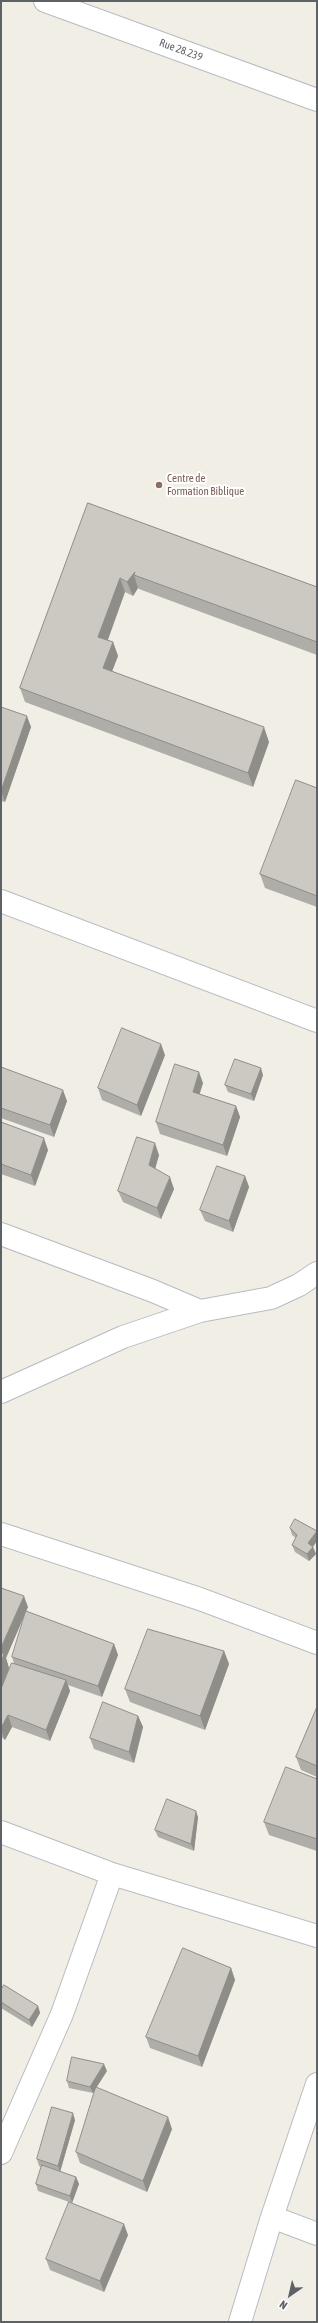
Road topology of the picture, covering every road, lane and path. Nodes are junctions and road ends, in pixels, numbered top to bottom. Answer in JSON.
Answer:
{"nodes":[{"id":1,"x":45,"y":1,"type":"edge"},
{"id":2,"x":317,"y":100,"type":"edge"},
{"id":3,"x":1,"y":901,"type":"edge"},
{"id":4,"x":317,"y":1021,"type":"edge"},
{"id":5,"x":1,"y":1234,"type":"edge"},
{"id":6,"x":317,"y":1272,"type":"edge"},
{"id":7,"x":200,"y":1311,"type":"junction"},
{"id":8,"x":1,"y":1392,"type":"edge"},
{"id":9,"x":1,"y":1534,"type":"edge"},
{"id":10,"x":317,"y":1643,"type":"edge"},
{"id":11,"x":1,"y":1832,"type":"edge"},
{"id":12,"x":112,"y":1874,"type":"junction"},
{"id":13,"x":317,"y":1936,"type":"edge"},
{"id":14,"x":317,"y":2084,"type":"edge"},
{"id":15,"x":1,"y":2153,"type":"edge"},
{"id":16,"x":272,"y":2217,"type":"junction"},
{"id":17,"x":317,"y":2234,"type":"edge"},
{"id":18,"x":240,"y":2322,"type":"edge"}],
"edges":[{"from":1,"to":2,"type":"street","name":"Rue 28.239"},
{"from":3,"to":4,"type":"street"},
{"from":5,"to":7,"type":"street"},
{"from":6,"to":7,"type":"street"},
{"from":7,"to":8,"type":"street"},
{"from":9,"to":10,"type":"street"},
{"from":11,"to":12,"type":"street"},
{"from":12,"to":13,"type":"street"},
{"from":12,"to":15,"type":"street"},
{"from":14,"to":16,"type":"street"},
{"from":16,"to":17,"type":"street"},
{"from":16,"to":18,"type":"street"}]}
